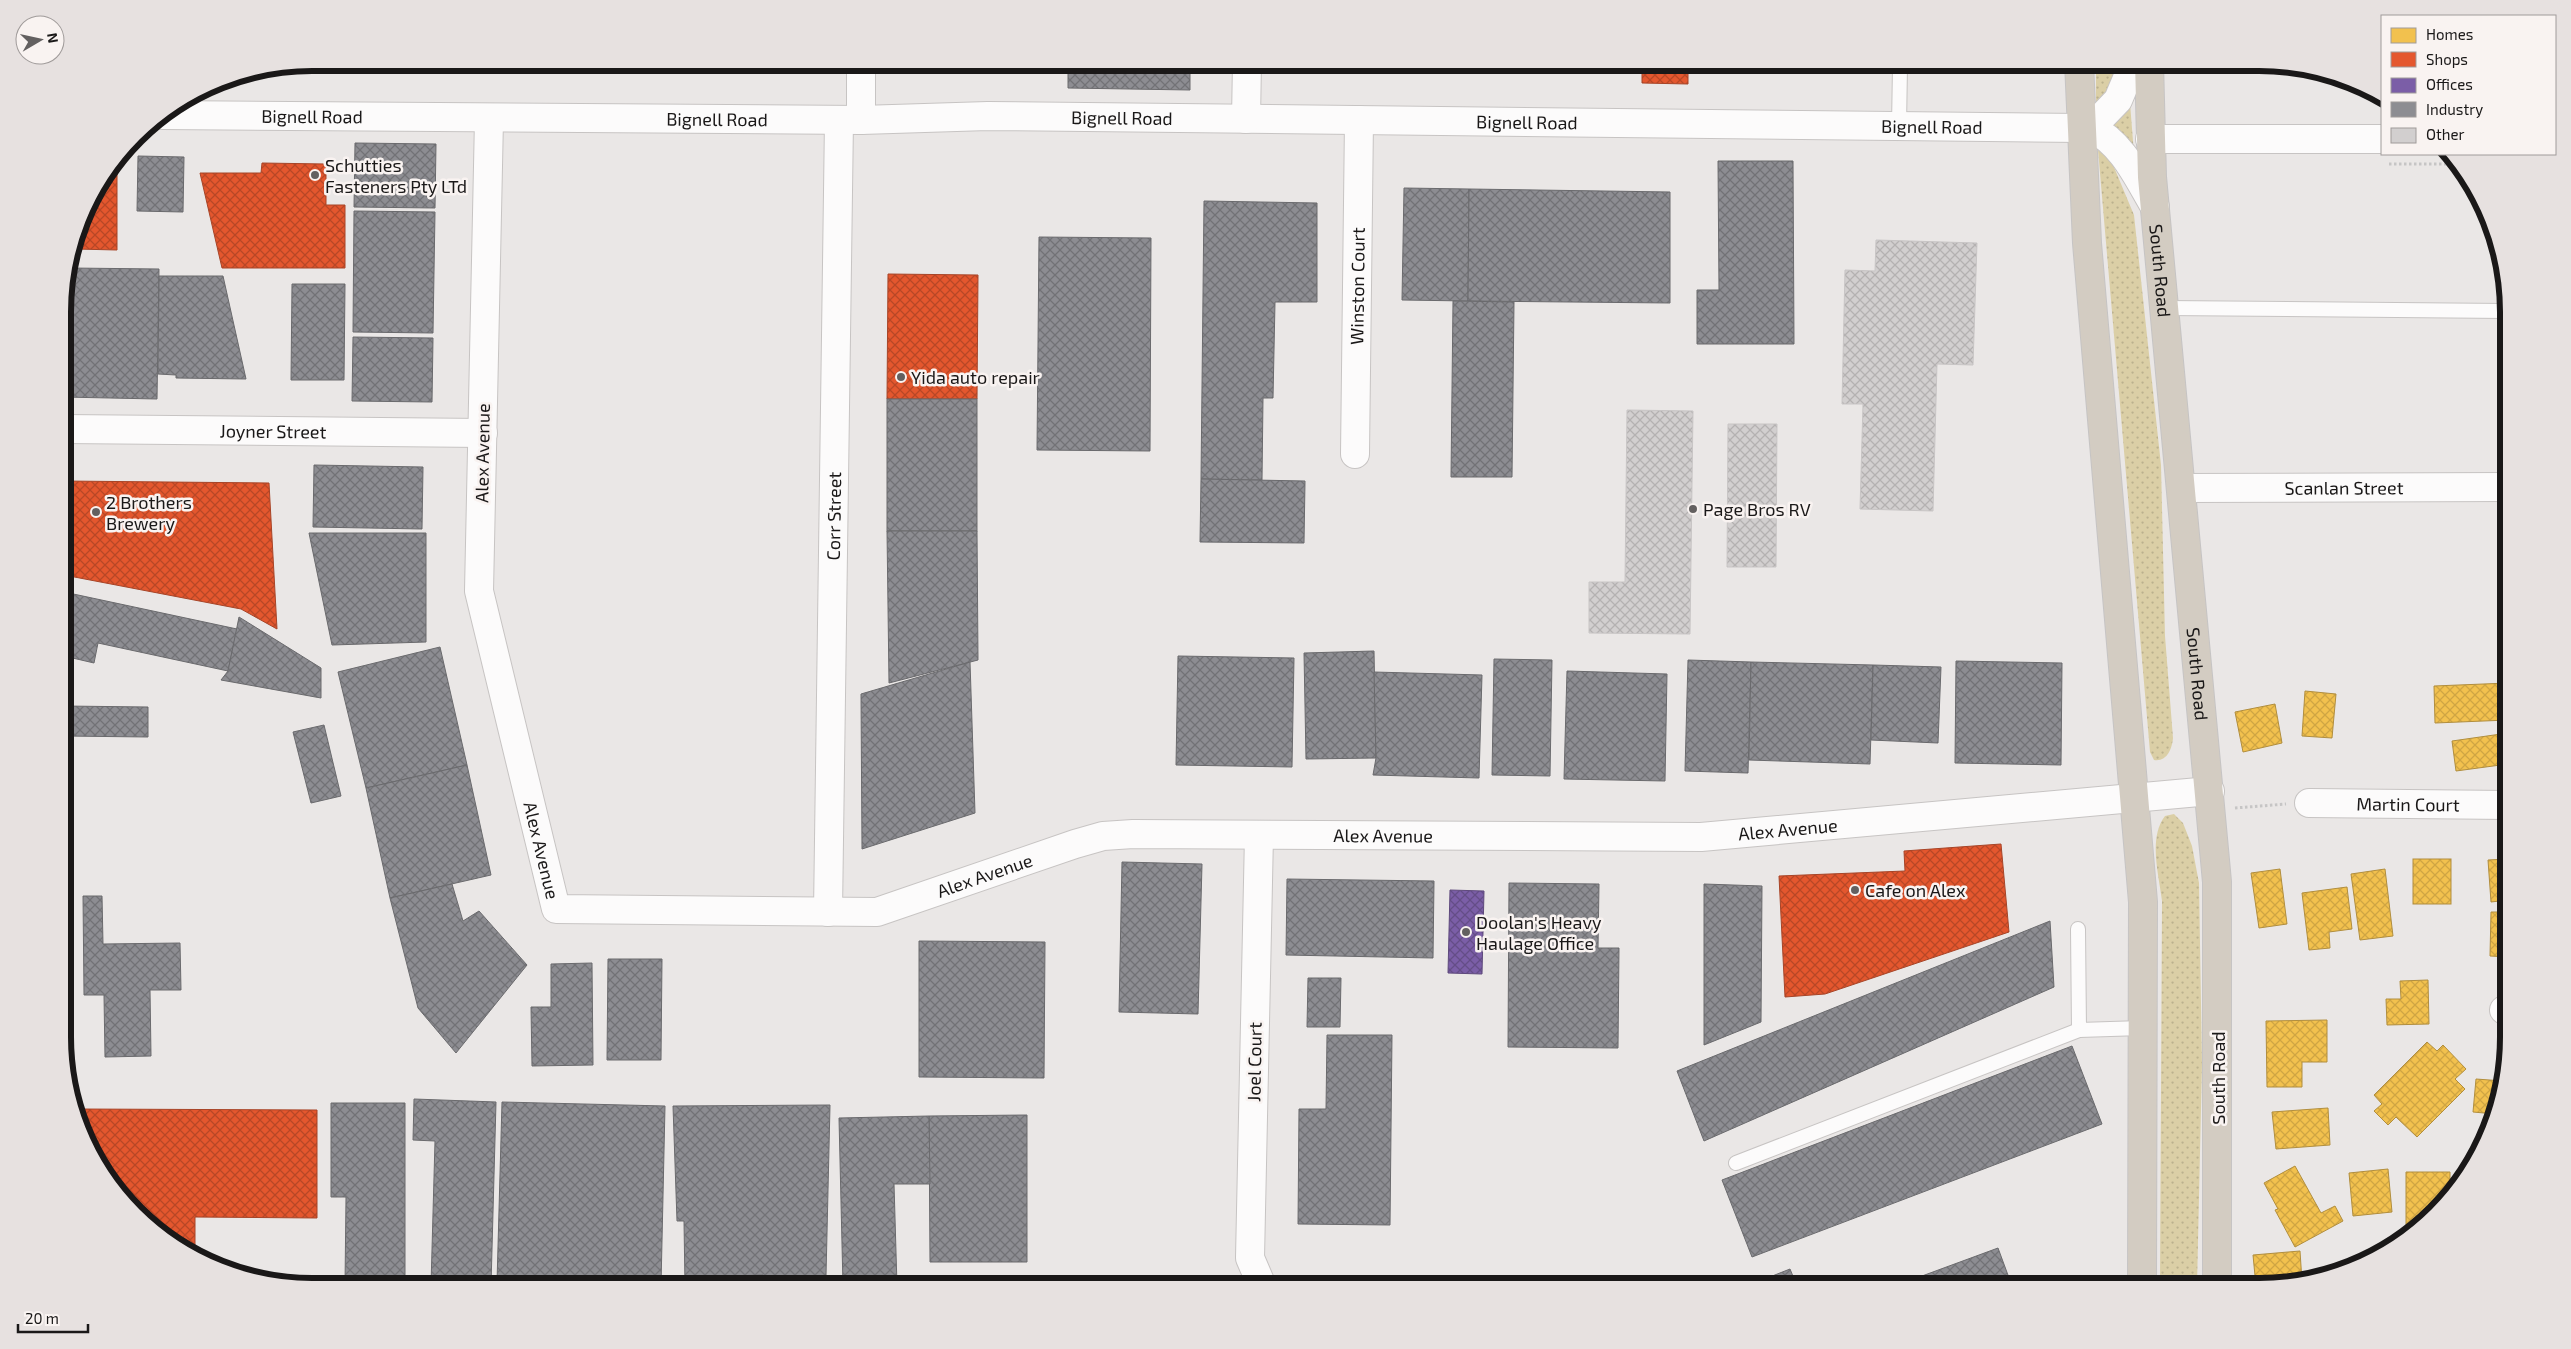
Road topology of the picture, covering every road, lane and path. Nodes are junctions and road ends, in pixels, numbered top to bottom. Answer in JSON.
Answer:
{"nodes":[{"id":1,"x":859,"y":71,"type":"edge"},
{"id":2,"x":1247,"y":71,"type":"edge"},
{"id":3,"x":1900,"y":71,"type":"edge"},
{"id":4,"x":2081,"y":71,"type":"edge"},
{"id":5,"x":2130,"y":71,"type":"edge"},
{"id":6,"x":2149,"y":71,"type":"edge"},
{"id":7,"x":174,"y":115,"type":"edge"},
{"id":8,"x":489,"y":119,"type":"junction"},
{"id":9,"x":1246,"y":119,"type":"junction"},
{"id":10,"x":850,"y":120,"type":"junction"},
{"id":11,"x":1358,"y":120,"type":"junction"},
{"id":12,"x":1899,"y":126,"type":"junction"},
{"id":13,"x":2086,"y":128,"type":"junction"},
{"id":14,"x":2150,"y":139,"type":"junction"},
{"id":15,"x":2381,"y":140,"type":"edge"},
{"id":16,"x":2155,"y":207,"type":"junction"},
{"id":17,"x":2165,"y":308,"type":"junction"},
{"id":18,"x":2500,"y":311,"type":"edge"},
{"id":19,"x":71,"y":429,"type":"edge"},
{"id":20,"x":483,"y":432,"type":"junction"},
{"id":21,"x":1355,"y":454,"type":"dead end"},
{"id":22,"x":2500,"y":487,"type":"edge"},
{"id":23,"x":2182,"y":488,"type":"junction"},
{"id":24,"x":2134,"y":798,"type":"junction"},
{"id":25,"x":2211,"y":801,"type":"junction"},
{"id":26,"x":2309,"y":803,"type":"joint"},
{"id":27,"x":2500,"y":805,"type":"edge"},
{"id":28,"x":1259,"y":835,"type":"junction"},
{"id":29,"x":828,"y":912,"type":"junction"},
{"id":30,"x":2078,"y":929,"type":"dead end"},
{"id":31,"x":2142,"y":1028,"type":"junction"},
{"id":32,"x":2079,"y":1030,"type":"junction"},
{"id":33,"x":1736,"y":1163,"type":"dead end"},
{"id":34,"x":1259,"y":1278,"type":"edge"},
{"id":35,"x":2142,"y":1278,"type":"edge"},
{"id":36,"x":2217,"y":1278,"type":"edge"}],
"edges":[{"from":1,"to":10,"type":"street","name":"Corr Street"},
{"from":2,"to":9,"type":"street"},
{"from":3,"to":12,"type":"lane"},
{"from":4,"to":13,"type":"highway"},
{"from":5,"to":13,"type":"street"},
{"from":6,"to":14,"type":"highway","name":"South Road"},
{"from":7,"to":8,"type":"street","name":"Bignell Road"},
{"from":8,"to":10,"type":"street","name":"Bignell Road"},
{"from":8,"to":20,"type":"street","name":"Alex Avenue"},
{"from":9,"to":10,"type":"street","name":"Bignell Road"},
{"from":9,"to":11,"type":"street","name":"Bignell Road"},
{"from":10,"to":29,"type":"street","name":"Corr Street"},
{"from":11,"to":12,"type":"street","name":"Bignell Road"},
{"from":11,"to":21,"type":"street","name":"Winston Court"},
{"from":12,"to":13,"type":"street","name":"Bignell Road"},
{"from":13,"to":16,"type":"street"},
{"from":13,"to":24,"type":"highway"},
{"from":14,"to":15,"type":"street"},
{"from":14,"to":16,"type":"highway","name":"South Road"},
{"from":16,"to":17,"type":"highway","name":"South Road"},
{"from":17,"to":18,"type":"lane"},
{"from":17,"to":23,"type":"highway","name":"South Road"},
{"from":19,"to":20,"type":"street","name":"Joyner Street"},
{"from":20,"to":29,"type":"street","name":"Alex Avenue"},
{"from":22,"to":23,"type":"street","name":"Scanlan Street"},
{"from":23,"to":25,"type":"highway","name":"South Road"},
{"from":24,"to":25,"type":"street","name":"Alex Avenue"},
{"from":24,"to":28,"type":"street","name":"Alex Avenue"},
{"from":24,"to":31,"type":"highway"},
{"from":25,"to":26,"type":"path"},
{"from":25,"to":36,"type":"highway","name":"South Road"},
{"from":26,"to":27,"type":"street","name":"Martin Court"},
{"from":28,"to":29,"type":"street","name":"Alex Avenue"},
{"from":28,"to":34,"type":"street","name":"Joel Court"},
{"from":30,"to":32,"type":"lane"},
{"from":31,"to":32,"type":"lane"},
{"from":31,"to":35,"type":"highway"},
{"from":32,"to":33,"type":"lane"}]}
